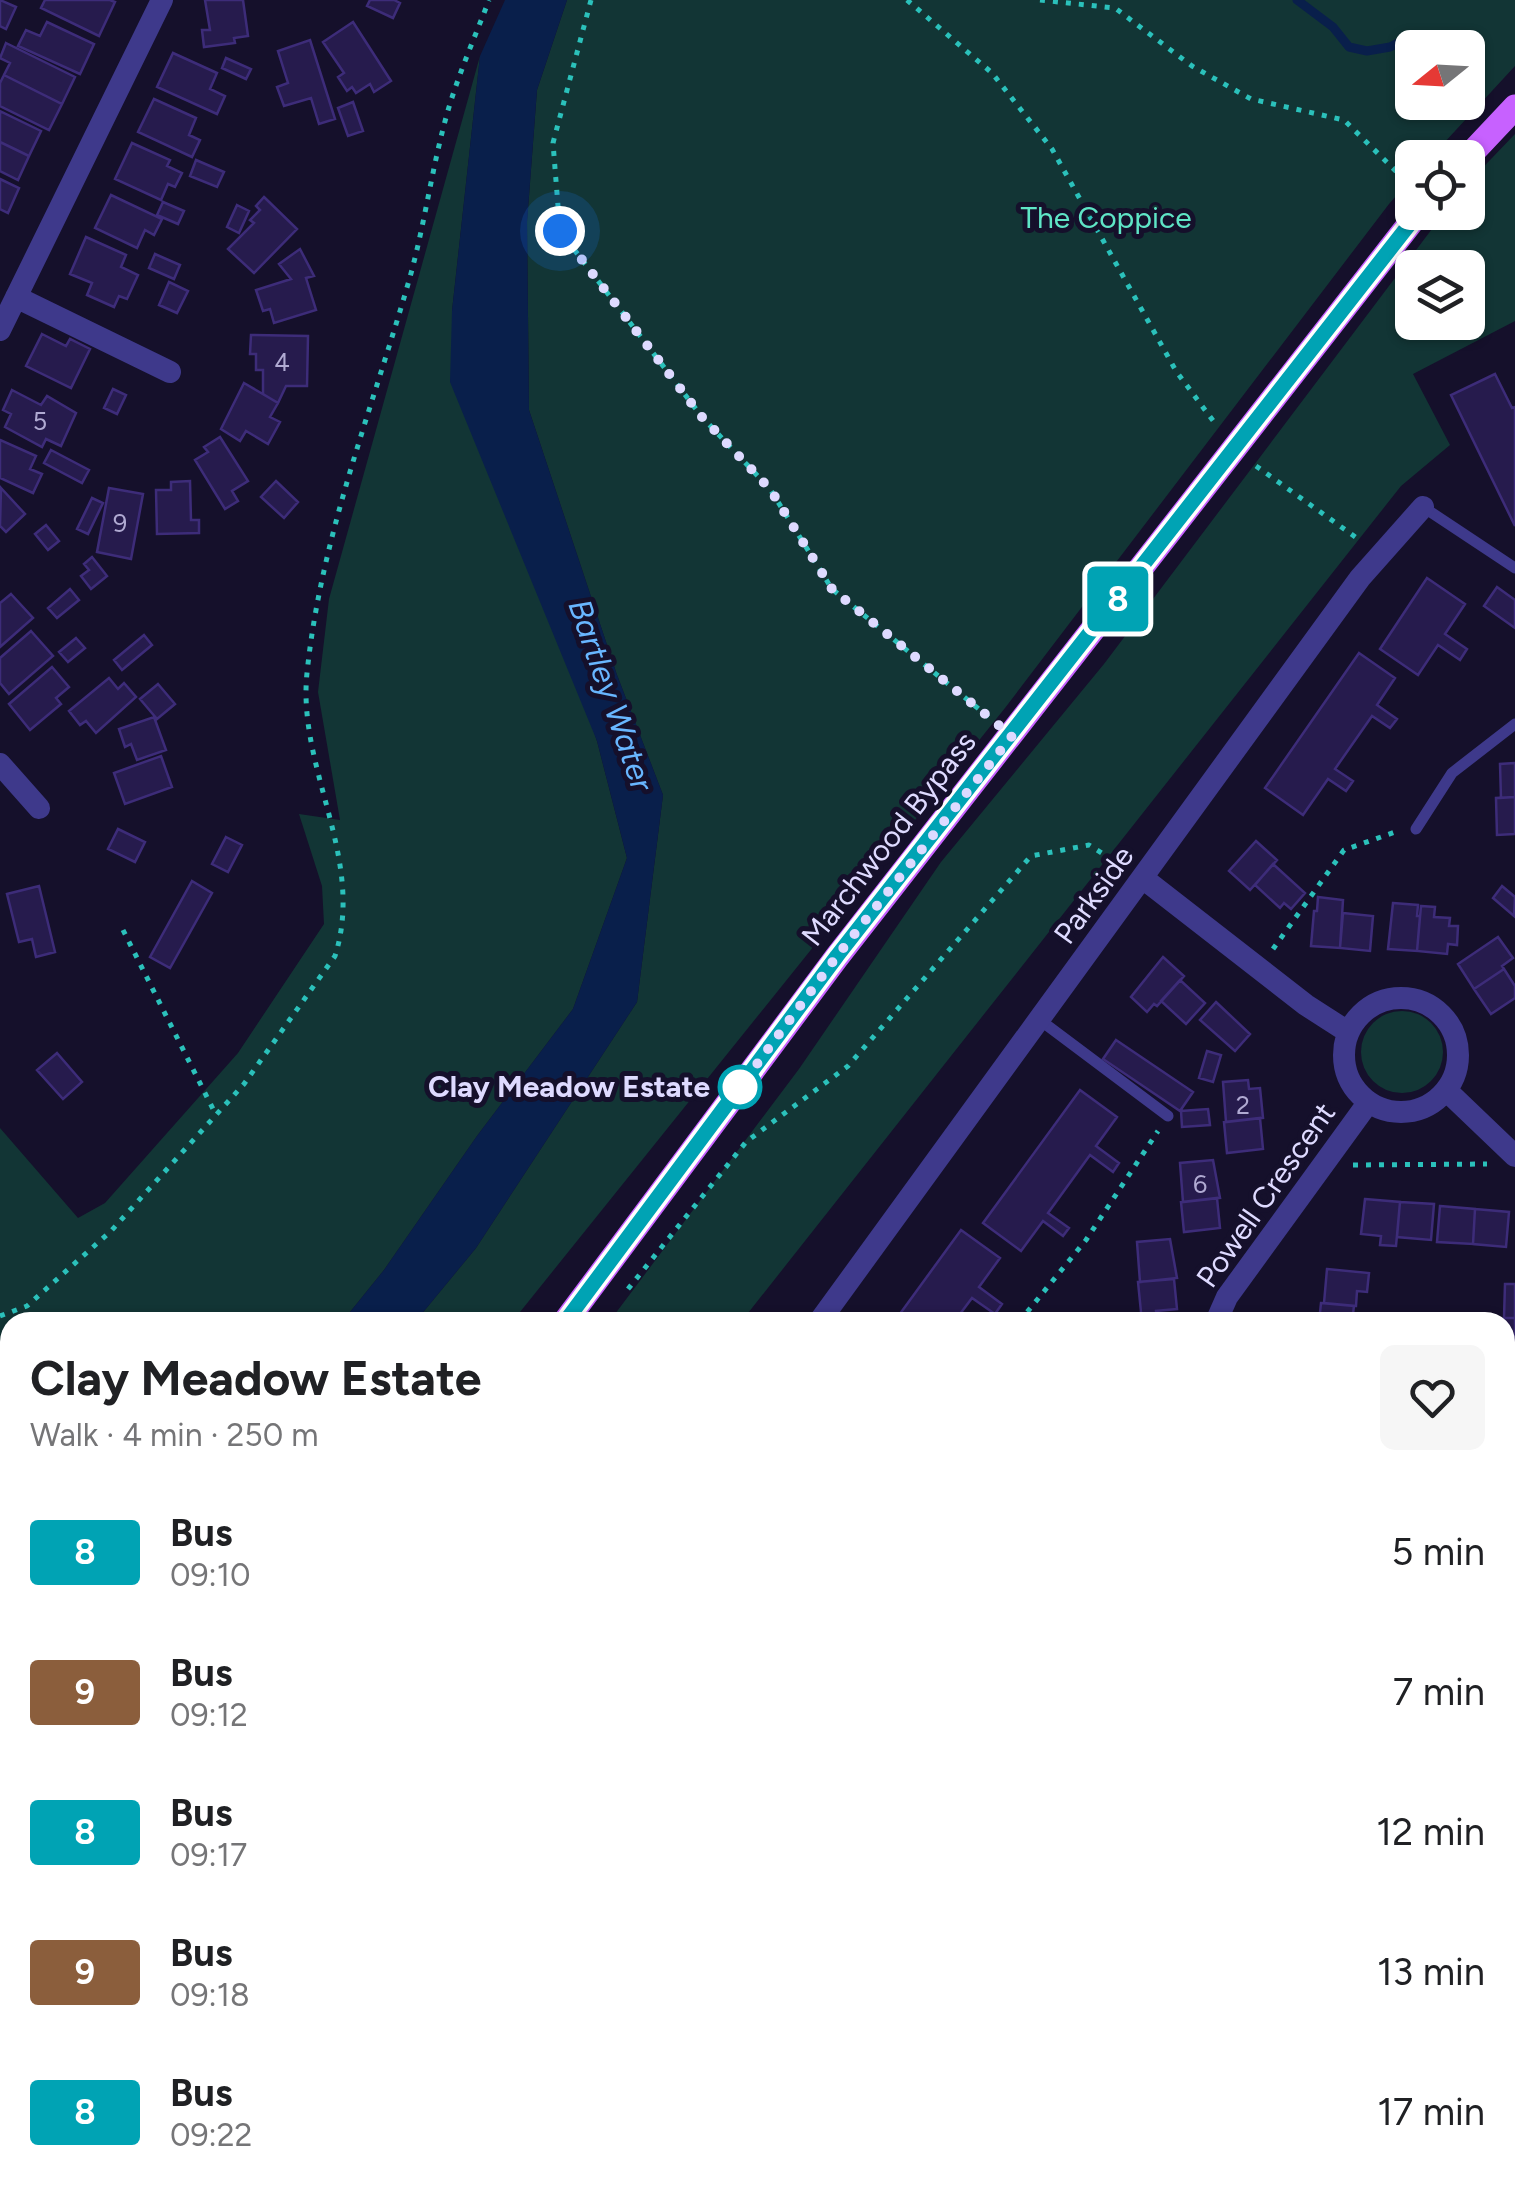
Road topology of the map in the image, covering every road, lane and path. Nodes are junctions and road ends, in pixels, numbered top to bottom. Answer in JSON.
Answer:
{"nodes":[{"id":1,"x":162,"y":0,"type":"edge"},
{"id":2,"x":489,"y":0,"type":"edge"},
{"id":3,"x":591,"y":0,"type":"edge"},
{"id":4,"x":907,"y":0,"type":"edge"},
{"id":5,"x":1040,"y":0,"type":"edge"},
{"id":6,"x":1515,"y":107,"type":"edge"},
{"id":7,"x":1484,"y":140,"type":"edge"},
{"id":8,"x":1395,"y":170,"type":"edge"},
{"id":9,"x":1405,"y":230,"type":"edge"},
{"id":10,"x":16,"y":297,"type":"junction"},
{"id":11,"x":0,"y":330,"type":"edge"},
{"id":12,"x":170,"y":372,"type":"dead end"},
{"id":13,"x":1234,"y":450,"type":"junction"},
{"id":14,"x":1423,"y":507,"type":"joint"},
{"id":15,"x":1380,"y":554,"type":"junction"},
{"id":16,"x":1515,"y":568,"type":"edge"},
{"id":17,"x":1515,"y":724,"type":"edge"},
{"id":18,"x":1012,"y":736,"type":"junction"},
{"id":19,"x":0,"y":764,"type":"edge"},
{"id":20,"x":39,"y":808,"type":"dead end"},
{"id":21,"x":1416,"y":829,"type":"joint"},
{"id":22,"x":1144,"y":879,"type":"junction"},
{"id":23,"x":123,"y":930,"type":"dead end"},
{"id":24,"x":1255,"y":964,"type":"junction"},
{"id":25,"x":1040,"y":1020,"type":"junction"},
{"id":26,"x":1348,"y":1032,"type":"junction"},
{"id":27,"x":1446,"y":1090,"type":"junction"},
{"id":28,"x":1368,"y":1103,"type":"junction"},
{"id":29,"x":216,"y":1115,"type":"junction"},
{"id":30,"x":1168,"y":1116,"type":"joint"},
{"id":31,"x":1505,"y":1160,"type":"edge"},
{"id":32,"x":1322,"y":1166,"type":"junction"},
{"id":33,"x":625,"y":1292,"type":"dead end"},
{"id":34,"x":11,"y":1312,"type":"edge"},
{"id":35,"x":572,"y":1312,"type":"edge"},
{"id":36,"x":826,"y":1312,"type":"edge"},
{"id":37,"x":1028,"y":1312,"type":"edge"},
{"id":38,"x":1221,"y":1312,"type":"edge"}],
"edges":[{"from":1,"to":10,"type":"street"},
{"from":2,"to":29,"type":"path"},
{"from":3,"to":18,"type":"path"},
{"from":4,"to":13,"type":"path"},
{"from":5,"to":8,"type":"path"},
{"from":6,"to":7,"type":"main road"},
{"from":9,"to":13,"type":"main road","name":"Marchwood Bypass"},
{"from":10,"to":11,"type":"street"},
{"from":10,"to":12,"type":"street"},
{"from":13,"to":15,"type":"path"},
{"from":13,"to":18,"type":"main road","name":"Marchwood Bypass"},
{"from":14,"to":15,"type":"street","name":"Parkside"},
{"from":14,"to":16,"type":"lane"},
{"from":15,"to":22,"type":"street","name":"Parkside"},
{"from":17,"to":21,"type":"lane"},
{"from":18,"to":35,"type":"main road","name":"Marchwood Bypass"},
{"from":19,"to":20,"type":"street"},
{"from":21,"to":24,"type":"path"},
{"from":22,"to":24,"type":"street"},
{"from":22,"to":25,"type":"street","name":"Parkside"},
{"from":22,"to":33,"type":"path"},
{"from":23,"to":29,"type":"path"},
{"from":24,"to":26,"type":"street"},
{"from":25,"to":30,"type":"lane"},
{"from":25,"to":36,"type":"street","name":"Parkside"},
{"from":26,"to":27,"type":"street"},
{"from":26,"to":28,"type":"street"},
{"from":27,"to":28,"type":"street"},
{"from":27,"to":31,"type":"street"},
{"from":28,"to":32,"type":"street","name":"Powell Crescent"},
{"from":29,"to":34,"type":"path"},
{"from":30,"to":37,"type":"path"},
{"from":31,"to":32,"type":"path"},
{"from":32,"to":38,"type":"street","name":"Powell Crescent"}]}
